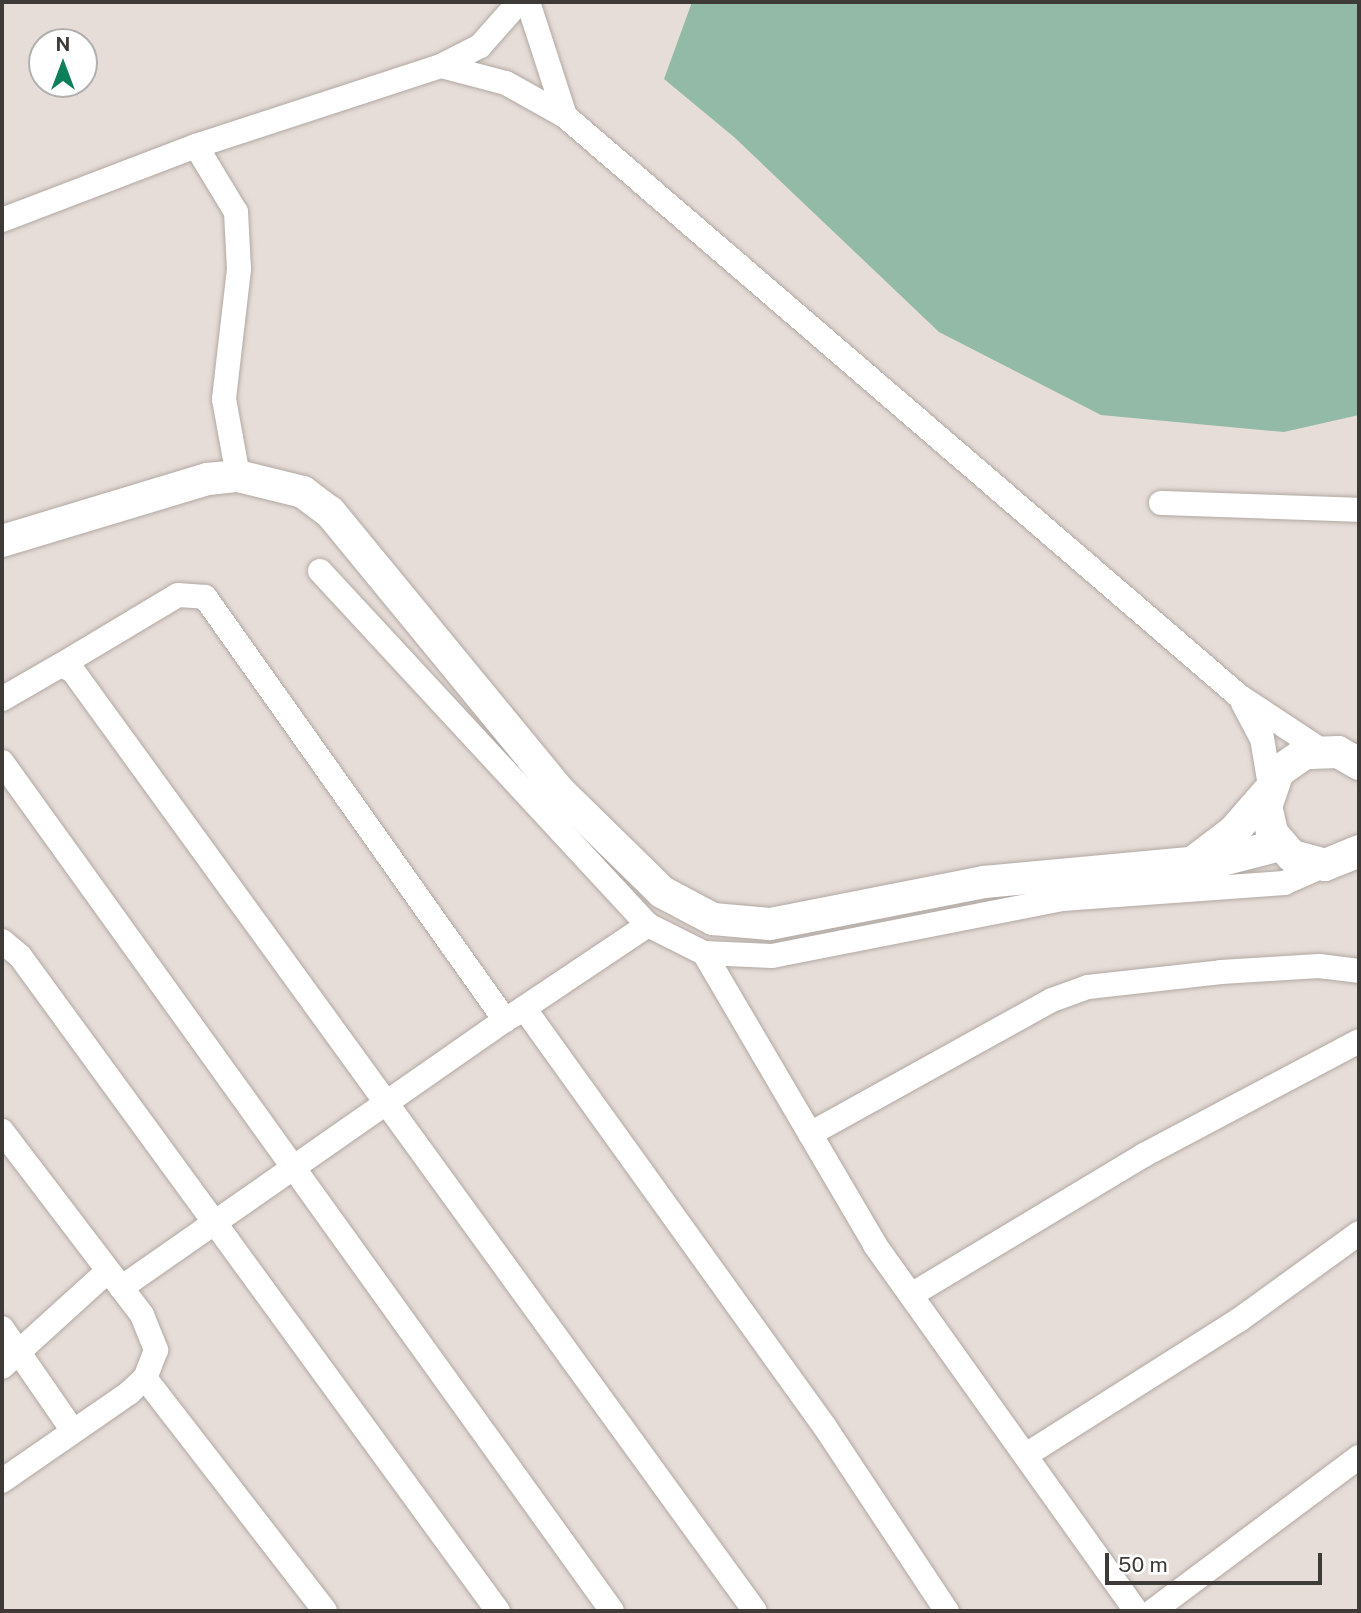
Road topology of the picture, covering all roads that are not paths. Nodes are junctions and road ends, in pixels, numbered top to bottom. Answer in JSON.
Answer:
{"nodes":[{"id":1,"x":519,"y":2,"type":"edge"},
{"id":2,"x":528,"y":2,"type":"edge"},
{"id":3,"x":441,"y":66,"type":"junction"},
{"id":4,"x":565,"y":116,"type":"junction"},
{"id":5,"x":196,"y":146,"type":"junction"},
{"id":6,"x":2,"y":220,"type":"edge"},
{"id":7,"x":238,"y":476,"type":"junction"},
{"id":8,"x":1161,"y":503,"type":"dead end"},
{"id":9,"x":1359,"y":510,"type":"edge"},
{"id":10,"x":2,"y":541,"type":"edge"},
{"id":11,"x":320,"y":571,"type":"dead end"},
{"id":12,"x":61,"y":665,"type":"junction"},
{"id":13,"x":1239,"y":696,"type":"junction"},
{"id":14,"x":2,"y":699,"type":"edge"},
{"id":15,"x":1321,"y":750,"type":"junction"},
{"id":16,"x":2,"y":762,"type":"edge"},
{"id":17,"x":1359,"y":764,"type":"edge"},
{"id":18,"x":1269,"y":789,"type":"junction"},
{"id":19,"x":1280,"y":845,"type":"junction"},
{"id":20,"x":1358,"y":854,"type":"edge"},
{"id":21,"x":1192,"y":863,"type":"junction"},
{"id":22,"x":1325,"y":865,"type":"junction"},
{"id":23,"x":648,"y":925,"type":"junction"},
{"id":24,"x":4,"y":938,"type":"edge"},
{"id":25,"x":704,"y":953,"type":"junction"},
{"id":26,"x":1359,"y":971,"type":"edge"},
{"id":27,"x":515,"y":1014,"type":"junction"},
{"id":28,"x":1359,"y":1041,"type":"edge"},
{"id":29,"x":384,"y":1102,"type":"junction"},
{"id":30,"x":2,"y":1131,"type":"edge"},
{"id":31,"x":810,"y":1134,"type":"junction"},
{"id":32,"x":288,"y":1166,"type":"junction"},
{"id":33,"x":212,"y":1220,"type":"junction"},
{"id":34,"x":1359,"y":1233,"type":"edge"},
{"id":35,"x":115,"y":1280,"type":"junction"},
{"id":36,"x":911,"y":1294,"type":"junction"},
{"id":37,"x":2,"y":1328,"type":"edge"},
{"id":38,"x":10,"y":1359,"type":"edge"},
{"id":39,"x":145,"y":1378,"type":"junction"},
{"id":40,"x":73,"y":1431,"type":"junction"},
{"id":41,"x":1026,"y":1455,"type":"junction"},
{"id":42,"x":1359,"y":1457,"type":"edge"},
{"id":43,"x":2,"y":1481,"type":"edge"},
{"id":44,"x":325,"y":1611,"type":"edge"},
{"id":45,"x":498,"y":1611,"type":"edge"},
{"id":46,"x":612,"y":1611,"type":"edge"},
{"id":47,"x":755,"y":1611,"type":"edge"},
{"id":48,"x":947,"y":1611,"type":"edge"},
{"id":49,"x":1136,"y":1611,"type":"edge"},
{"id":50,"x":1153,"y":1611,"type":"edge"}],
"edges":[{"from":1,"to":3,"type":"street"},
{"from":2,"to":4,"type":"street"},
{"from":3,"to":4,"type":"street"},
{"from":3,"to":5,"type":"street"},
{"from":4,"to":13,"type":"street"},
{"from":5,"to":6,"type":"street"},
{"from":5,"to":7,"type":"street"},
{"from":7,"to":10,"type":"street"},
{"from":7,"to":21,"type":"street"},
{"from":8,"to":9,"type":"street"},
{"from":11,"to":23,"type":"street"},
{"from":12,"to":14,"type":"street"},
{"from":12,"to":27,"type":"street"},
{"from":12,"to":29,"type":"street"},
{"from":13,"to":15,"type":"street"},
{"from":13,"to":18,"type":"street"},
{"from":15,"to":17,"type":"street"},
{"from":15,"to":18,"type":"street"},
{"from":16,"to":32,"type":"street"},
{"from":18,"to":19,"type":"street"},
{"from":18,"to":21,"type":"street"},
{"from":19,"to":21,"type":"street"},
{"from":19,"to":22,"type":"street"},
{"from":20,"to":22,"type":"street"},
{"from":22,"to":25,"type":"street"},
{"from":23,"to":25,"type":"street"},
{"from":23,"to":27,"type":"street"},
{"from":24,"to":33,"type":"street"},
{"from":25,"to":31,"type":"street"},
{"from":26,"to":31,"type":"street"},
{"from":27,"to":29,"type":"street"},
{"from":27,"to":48,"type":"street"},
{"from":28,"to":36,"type":"street"},
{"from":29,"to":32,"type":"street"},
{"from":29,"to":47,"type":"street"},
{"from":30,"to":35,"type":"street"},
{"from":31,"to":36,"type":"street"},
{"from":32,"to":33,"type":"street"},
{"from":32,"to":46,"type":"street"},
{"from":33,"to":35,"type":"street"},
{"from":33,"to":45,"type":"street"},
{"from":34,"to":41,"type":"street"},
{"from":35,"to":38,"type":"street"},
{"from":35,"to":39,"type":"street"},
{"from":36,"to":41,"type":"street"},
{"from":37,"to":38,"type":"street"},
{"from":38,"to":40,"type":"street"},
{"from":39,"to":40,"type":"street"},
{"from":39,"to":44,"type":"street"},
{"from":40,"to":43,"type":"street"},
{"from":41,"to":49,"type":"street"},
{"from":42,"to":50,"type":"street"}]}
